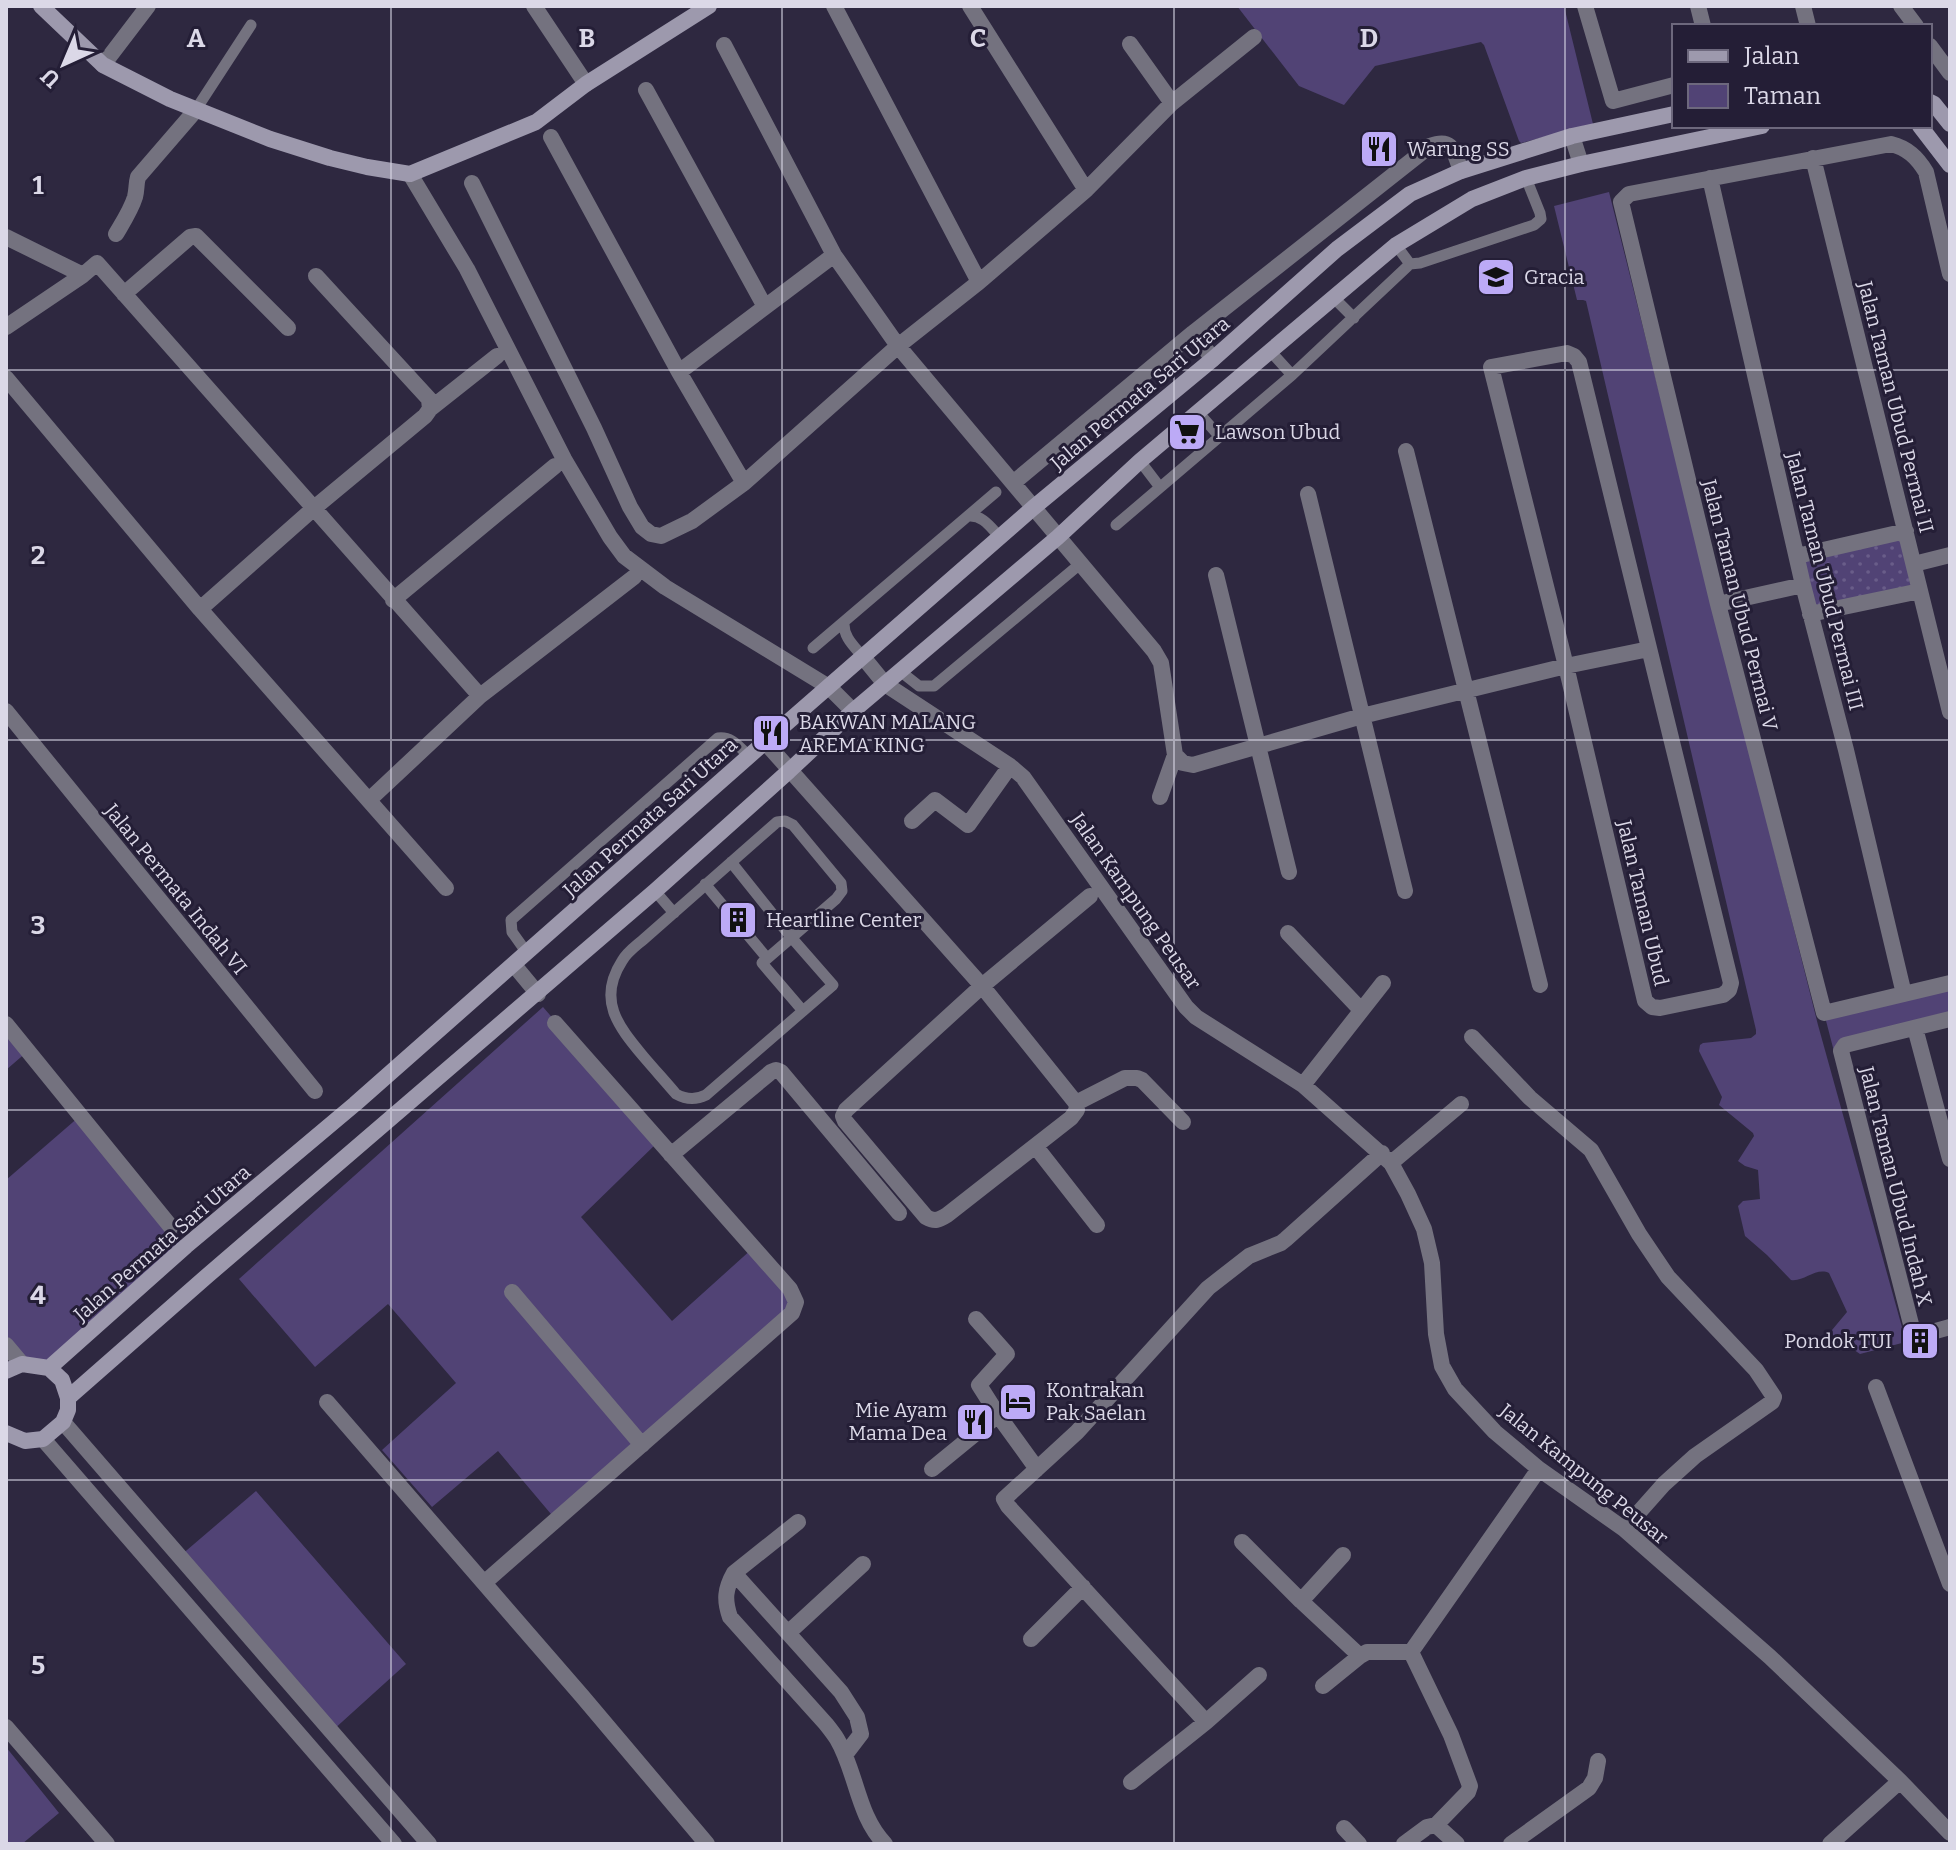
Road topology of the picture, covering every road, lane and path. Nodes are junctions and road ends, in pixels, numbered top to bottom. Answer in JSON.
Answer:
{"nodes":[{"id":1,"x":41,"y":6,"type":"edge"},
{"id":2,"x":148,"y":6,"type":"edge"},
{"id":3,"x":534,"y":6,"type":"edge"},
{"id":4,"x":834,"y":6,"type":"edge"},
{"id":5,"x":970,"y":6,"type":"edge"},
{"id":6,"x":1585,"y":6,"type":"edge"},
{"id":7,"x":1901,"y":6,"type":"edge"},
{"id":8,"x":698,"y":9,"type":"edge"},
{"id":9,"x":1914,"y":24,"type":"edge"},
{"id":10,"x":251,"y":25,"type":"dead end"},
{"id":11,"x":1254,"y":37,"type":"dead end"},
{"id":12,"x":1130,"y":44,"type":"dead end"},
{"id":13,"x":724,"y":45,"type":"dead end"},
{"id":14,"x":1932,"y":49,"type":"edge"},
{"id":15,"x":103,"y":65,"type":"junction"},
{"id":16,"x":1950,"y":73,"type":"edge"},
{"id":17,"x":586,"y":84,"type":"junction"},
{"id":18,"x":1672,"y":86,"type":"edge"},
{"id":19,"x":646,"y":90,"type":"dead end"},
{"id":20,"x":1172,"y":103,"type":"junction"},
{"id":21,"x":1932,"y":103,"type":"edge"},
{"id":22,"x":195,"y":111,"type":"junction"},
{"id":23,"x":1672,"y":114,"type":"edge"},
{"id":24,"x":1950,"y":124,"type":"edge"},
{"id":25,"x":1752,"y":128,"type":"edge"},
{"id":26,"x":1922,"y":128,"type":"edge"},
{"id":27,"x":1572,"y":136,"type":"junction"},
{"id":28,"x":551,"y":137,"type":"dead end"},
{"id":29,"x":1813,"y":158,"type":"junction"},
{"id":30,"x":1581,"y":164,"type":"junction"},
{"id":31,"x":1950,"y":165,"type":"edge"},
{"id":32,"x":1469,"y":169,"type":"junction"},
{"id":33,"x":410,"y":174,"type":"junction"},
{"id":34,"x":1526,"y":178,"type":"junction"},
{"id":35,"x":1710,"y":178,"type":"junction"},
{"id":36,"x":472,"y":183,"type":"dead end"},
{"id":37,"x":1086,"y":190,"type":"junction"},
{"id":38,"x":116,"y":234,"type":"dead end"},
{"id":39,"x":6,"y":237,"type":"edge"},
{"id":40,"x":1396,"y":245,"type":"junction"},
{"id":41,"x":834,"y":255,"type":"junction"},
{"id":42,"x":1410,"y":264,"type":"junction"},
{"id":43,"x":1950,"y":274,"type":"edge"},
{"id":44,"x":83,"y":275,"type":"junction"},
{"id":45,"x":316,"y":276,"type":"dead end"},
{"id":46,"x":979,"y":282,"type":"junction"},
{"id":47,"x":124,"y":294,"type":"junction"},
{"id":48,"x":1334,"y":298,"type":"junction"},
{"id":49,"x":765,"y":307,"type":"junction"},
{"id":50,"x":1354,"y":318,"type":"junction"},
{"id":51,"x":6,"y":327,"type":"edge"},
{"id":52,"x":288,"y":328,"type":"dead end"},
{"id":53,"x":1193,"y":333,"type":"junction"},
{"id":54,"x":898,"y":346,"type":"junction"},
{"id":55,"x":1271,"y":352,"type":"junction"},
{"id":56,"x":497,"y":356,"type":"dead end"},
{"id":57,"x":1213,"y":359,"type":"junction"},
{"id":58,"x":679,"y":372,"type":"junction"},
{"id":59,"x":1292,"y":375,"type":"junction"},
{"id":60,"x":6,"y":378,"type":"edge"},
{"id":61,"x":430,"y":409,"type":"junction"},
{"id":62,"x":1198,"y":412,"type":"junction"},
{"id":63,"x":1219,"y":436,"type":"junction"},
{"id":64,"x":1406,"y":451,"type":"dead end"},
{"id":65,"x":1140,"y":461,"type":"junction"},
{"id":66,"x":555,"y":466,"type":"dead end"},
{"id":67,"x":744,"y":483,"type":"junction"},
{"id":68,"x":1013,"y":483,"type":"junction"},
{"id":69,"x":1159,"y":486,"type":"junction"},
{"id":70,"x":996,"y":492,"type":"dead end"},
{"id":71,"x":1308,"y":494,"type":"dead end"},
{"id":72,"x":1033,"y":508,"type":"junction"},
{"id":73,"x":313,"y":509,"type":"junction"},
{"id":74,"x":969,"y":516,"type":"junction"},
{"id":75,"x":1116,"y":525,"type":"dead end"},
{"id":76,"x":1906,"y":531,"type":"junction"},
{"id":77,"x":1000,"y":537,"type":"junction"},
{"id":78,"x":1058,"y":537,"type":"junction"},
{"id":79,"x":1950,"y":555,"type":"edge"},
{"id":80,"x":1797,"y":556,"type":"junction"},
{"id":81,"x":1080,"y":564,"type":"junction"},
{"id":82,"x":1914,"y":564,"type":"junction"},
{"id":83,"x":1216,"y":575,"type":"dead end"},
{"id":84,"x":634,"y":577,"type":"dead end"},
{"id":85,"x":1803,"y":585,"type":"junction"},
{"id":86,"x":1920,"y":591,"type":"junction"},
{"id":87,"x":393,"y":600,"type":"junction"},
{"id":88,"x":1718,"y":604,"type":"junction"},
{"id":89,"x":200,"y":609,"type":"junction"},
{"id":90,"x":1810,"y":614,"type":"junction"},
{"id":91,"x":844,"y":622,"type":"junction"},
{"id":92,"x":813,"y":648,"type":"dead end"},
{"id":93,"x":1649,"y":649,"type":"junction"},
{"id":94,"x":863,"y":657,"type":"junction"},
{"id":95,"x":1566,"y":666,"type":"junction"},
{"id":96,"x":900,"y":671,"type":"junction"},
{"id":97,"x":885,"y":684,"type":"junction"},
{"id":98,"x":829,"y":687,"type":"junction"},
{"id":99,"x":1467,"y":690,"type":"junction"},
{"id":100,"x":480,"y":696,"type":"junction"},
{"id":101,"x":6,"y":711,"type":"edge"},
{"id":102,"x":853,"y":711,"type":"junction"},
{"id":103,"x":1950,"y":712,"type":"edge"},
{"id":104,"x":1362,"y":716,"type":"junction"},
{"id":105,"x":765,"y":742,"type":"junction"},
{"id":106,"x":1258,"y":746,"type":"junction"},
{"id":107,"x":1175,"y":755,"type":"junction"},
{"id":108,"x":749,"y":756,"type":"junction"},
{"id":109,"x":1010,"y":766,"type":"junction"},
{"id":110,"x":789,"y":771,"type":"junction"},
{"id":111,"x":1160,"y":797,"type":"dead end"},
{"id":112,"x":369,"y":800,"type":"junction"},
{"id":113,"x":912,"y":821,"type":"dead end"},
{"id":114,"x":731,"y":862,"type":"junction"},
{"id":115,"x":1289,"y":872,"type":"dead end"},
{"id":116,"x":705,"y":884,"type":"junction"},
{"id":117,"x":446,"y":888,"type":"dead end"},
{"id":118,"x":655,"y":891,"type":"junction"},
{"id":119,"x":1405,"y":891,"type":"dead end"},
{"id":120,"x":1090,"y":896,"type":"dead end"},
{"id":121,"x":674,"y":913,"type":"junction"},
{"id":122,"x":1288,"y":933,"type":"dead end"},
{"id":123,"x":791,"y":937,"type":"junction"},
{"id":124,"x":527,"y":953,"type":"junction"},
{"id":125,"x":767,"y":958,"type":"junction"},
{"id":126,"x":514,"y":965,"type":"junction"},
{"id":127,"x":1383,"y":983,"type":"dead end"},
{"id":128,"x":1950,"y":983,"type":"edge"},
{"id":129,"x":1540,"y":985,"type":"dead end"},
{"id":130,"x":982,"y":986,"type":"junction"},
{"id":131,"x":538,"y":994,"type":"junction"},
{"id":132,"x":1904,"y":994,"type":"junction"},
{"id":133,"x":1361,"y":1010,"type":"junction"},
{"id":134,"x":803,"y":1011,"type":"junction"},
{"id":135,"x":1950,"y":1019,"type":"edge"},
{"id":136,"x":555,"y":1023,"type":"dead end"},
{"id":137,"x":6,"y":1024,"type":"edge"},
{"id":138,"x":1915,"y":1028,"type":"junction"},
{"id":139,"x":1472,"y":1037,"type":"dead end"},
{"id":140,"x":1303,"y":1085,"type":"junction"},
{"id":141,"x":315,"y":1091,"type":"dead end"},
{"id":142,"x":1076,"y":1103,"type":"junction"},
{"id":143,"x":1461,"y":1104,"type":"dead end"},
{"id":144,"x":1183,"y":1122,"type":"dead end"},
{"id":145,"x":1036,"y":1147,"type":"junction"},
{"id":146,"x":671,"y":1155,"type":"junction"},
{"id":147,"x":1386,"y":1158,"type":"junction"},
{"id":148,"x":1950,"y":1159,"type":"edge"},
{"id":149,"x":899,"y":1213,"type":"dead end"},
{"id":150,"x":1097,"y":1225,"type":"dead end"},
{"id":151,"x":171,"y":1227,"type":"dead end"},
{"id":152,"x":512,"y":1292,"type":"dead end"},
{"id":153,"x":976,"y":1319,"type":"dead end"},
{"id":154,"x":1950,"y":1327,"type":"edge"},
{"id":155,"x":6,"y":1345,"type":"edge"},
{"id":156,"x":22,"y":1364,"type":"junction"},
{"id":157,"x":49,"y":1368,"type":"junction"},
{"id":158,"x":6,"y":1371,"type":"edge"},
{"id":159,"x":1876,"y":1387,"type":"dead end"},
{"id":160,"x":68,"y":1398,"type":"junction"},
{"id":161,"x":327,"y":1402,"type":"dead end"},
{"id":162,"x":998,"y":1415,"type":"junction"},
{"id":163,"x":63,"y":1422,"type":"junction"},
{"id":164,"x":6,"y":1434,"type":"edge"},
{"id":165,"x":43,"y":1439,"type":"junction"},
{"id":166,"x":642,"y":1445,"type":"junction"},
{"id":167,"x":932,"y":1469,"type":"dead end"},
{"id":168,"x":1037,"y":1469,"type":"junction"},
{"id":169,"x":1539,"y":1469,"type":"junction"},
{"id":170,"x":798,"y":1522,"type":"dead end"},
{"id":171,"x":1624,"y":1529,"type":"junction"},
{"id":172,"x":1242,"y":1542,"type":"dead end"},
{"id":173,"x":1343,"y":1555,"type":"dead end"},
{"id":174,"x":863,"y":1564,"type":"dead end"},
{"id":175,"x":734,"y":1573,"type":"junction"},
{"id":176,"x":484,"y":1583,"type":"junction"},
{"id":177,"x":1950,"y":1584,"type":"edge"},
{"id":178,"x":1083,"y":1587,"type":"junction"},
{"id":179,"x":1301,"y":1601,"type":"junction"},
{"id":180,"x":788,"y":1633,"type":"junction"},
{"id":181,"x":1031,"y":1639,"type":"dead end"},
{"id":182,"x":1411,"y":1652,"type":"junction"},
{"id":183,"x":1360,"y":1656,"type":"junction"},
{"id":184,"x":1259,"y":1675,"type":"dead end"},
{"id":185,"x":1323,"y":1686,"type":"dead end"},
{"id":186,"x":1206,"y":1722,"type":"junction"},
{"id":187,"x":6,"y":1727,"type":"edge"},
{"id":188,"x":845,"y":1755,"type":"junction"},
{"id":189,"x":1598,"y":1761,"type":"dead end"},
{"id":190,"x":1900,"y":1781,"type":"junction"},
{"id":191,"x":1131,"y":1782,"type":"dead end"},
{"id":192,"x":1436,"y":1825,"type":"junction"},
{"id":193,"x":1344,"y":1828,"type":"dead end"},
{"id":194,"x":1950,"y":1833,"type":"edge"},
{"id":195,"x":107,"y":1844,"type":"edge"},
{"id":196,"x":394,"y":1844,"type":"edge"},
{"id":197,"x":429,"y":1844,"type":"edge"},
{"id":198,"x":707,"y":1844,"type":"edge"},
{"id":199,"x":885,"y":1844,"type":"edge"},
{"id":200,"x":1359,"y":1844,"type":"edge"},
{"id":201,"x":1404,"y":1844,"type":"edge"},
{"id":202,"x":1457,"y":1844,"type":"edge"},
{"id":203,"x":1511,"y":1844,"type":"edge"},
{"id":204,"x":1830,"y":1844,"type":"edge"}],
"edges":[{"from":1,"to":15,"type":"street"},
{"from":2,"to":15,"type":"street"},
{"from":3,"to":17,"type":"street"},
{"from":4,"to":46,"type":"street"},
{"from":5,"to":37,"type":"street"},
{"from":6,"to":18,"type":"street"},
{"from":7,"to":9,"type":"street"},
{"from":8,"to":17,"type":"street"},
{"from":10,"to":22,"type":"lane"},
{"from":11,"to":20,"type":"street"},
{"from":12,"to":20,"type":"street"},
{"from":13,"to":41,"type":"street"},
{"from":14,"to":16,"type":"street"},
{"from":15,"to":22,"type":"street"},
{"from":17,"to":33,"type":"street"},
{"from":19,"to":49,"type":"street"},
{"from":20,"to":37,"type":"street"},
{"from":21,"to":24,"type":"street"},
{"from":22,"to":33,"type":"street"},
{"from":22,"to":38,"type":"street"},
{"from":23,"to":27,"type":"street","name":"Jalan Permata Sari Utara"},
{"from":25,"to":30,"type":"street"},
{"from":26,"to":31,"type":"street"},
{"from":27,"to":30,"type":"street"},
{"from":27,"to":32,"type":"street","name":"Jalan Permata Sari Utara"},
{"from":28,"to":58,"type":"street"},
{"from":29,"to":35,"type":"street"},
{"from":29,"to":43,"type":"street"},
{"from":29,"to":76,"type":"street","name":"Jalan Taman Ubud Permai II"},
{"from":30,"to":34,"type":"street"},
{"from":32,"to":53,"type":"street"},
{"from":32,"to":57,"type":"street","name":"Jalan Permata Sari Utara"},
{"from":33,"to":98,"type":"street"},
{"from":34,"to":40,"type":"street"},
{"from":34,"to":42,"type":"lane"},
{"from":35,"to":80,"type":"street","name":"Jalan Taman Ubud Permai III"},
{"from":35,"to":88,"type":"street","name":"Jalan Taman Ubud Permai V"},
{"from":36,"to":67,"type":"street"},
{"from":37,"to":46,"type":"street"},
{"from":39,"to":44,"type":"street"},
{"from":40,"to":42,"type":"lane"},
{"from":40,"to":48,"type":"street"},
{"from":41,"to":49,"type":"street"},
{"from":41,"to":54,"type":"street"},
{"from":42,"to":50,"type":"lane"},
{"from":44,"to":47,"type":"street"},
{"from":44,"to":51,"type":"street"},
{"from":45,"to":61,"type":"street"},
{"from":46,"to":54,"type":"street"},
{"from":47,"to":52,"type":"street"},
{"from":47,"to":73,"type":"street"},
{"from":48,"to":50,"type":"lane"},
{"from":48,"to":55,"type":"street"},
{"from":49,"to":58,"type":"street"},
{"from":50,"to":59,"type":"lane"},
{"from":53,"to":57,"type":"street"},
{"from":53,"to":68,"type":"street"},
{"from":54,"to":67,"type":"street"},
{"from":54,"to":68,"type":"street"},
{"from":55,"to":59,"type":"lane"},
{"from":55,"to":62,"type":"street"},
{"from":56,"to":61,"type":"street"},
{"from":57,"to":72,"type":"street","name":"Jalan Permata Sari Utara"},
{"from":58,"to":67,"type":"street"},
{"from":59,"to":63,"type":"lane"},
{"from":60,"to":89,"type":"street"},
{"from":61,"to":73,"type":"street"},
{"from":62,"to":63,"type":"lane"},
{"from":62,"to":65,"type":"street"},
{"from":63,"to":69,"type":"lane"},
{"from":64,"to":99,"type":"street"},
{"from":65,"to":69,"type":"lane"},
{"from":65,"to":78,"type":"street"},
{"from":66,"to":87,"type":"street"},
{"from":68,"to":72,"type":"street"},
{"from":69,"to":75,"type":"lane"},
{"from":70,"to":74,"type":"lane"},
{"from":71,"to":104,"type":"street"},
{"from":72,"to":77,"type":"street","name":"Jalan Permata Sari Utara"},
{"from":72,"to":78,"type":"street"},
{"from":73,"to":87,"type":"street"},
{"from":73,"to":89,"type":"street"},
{"from":74,"to":77,"type":"lane"},
{"from":74,"to":91,"type":"lane"},
{"from":76,"to":80,"type":"street"},
{"from":76,"to":82,"type":"street","name":"Jalan Taman Ubud Permai II"},
{"from":77,"to":94,"type":"street","name":"Jalan Permata Sari Utara"},
{"from":78,"to":81,"type":"street"},
{"from":78,"to":96,"type":"street"},
{"from":79,"to":82,"type":"street"},
{"from":80,"to":85,"type":"street","name":"Jalan Taman Ubud Permai III"},
{"from":81,"to":96,"type":"lane"},
{"from":81,"to":107,"type":"street"},
{"from":82,"to":86,"type":"street","name":"Jalan Taman Ubud Permai II"},
{"from":83,"to":106,"type":"street"},
{"from":84,"to":100,"type":"street"},
{"from":85,"to":88,"type":"street"},
{"from":85,"to":90,"type":"street","name":"Jalan Taman Ubud Permai III"},
{"from":86,"to":90,"type":"street"},
{"from":86,"to":103,"type":"street","name":"Jalan Taman Ubud Permai II"},
{"from":87,"to":100,"type":"street"},
{"from":88,"to":132,"type":"street","name":"Jalan Taman Ubud Permai V"},
{"from":89,"to":112,"type":"street"},
{"from":90,"to":132,"type":"street","name":"Jalan Taman Ubud Permai III"},
{"from":91,"to":92,"type":"lane"},
{"from":91,"to":94,"type":"lane"},
{"from":93,"to":95,"type":"street"},
{"from":93,"to":95,"type":"street","name":"Jalan Taman Ubud"},
{"from":93,"to":95,"type":"street","name":"Jalan Taman Ubud"},
{"from":94,"to":97,"type":"street","name":"Jalan Kampung Peusar"},
{"from":94,"to":98,"type":"street","name":"Jalan Permata Sari Utara"},
{"from":95,"to":99,"type":"street"},
{"from":96,"to":97,"type":"street"},
{"from":97,"to":102,"type":"street"},
{"from":97,"to":109,"type":"street","name":"Jalan Kampung Peusar"},
{"from":98,"to":102,"type":"street"},
{"from":98,"to":105,"type":"street","name":"Jalan Permata Sari Utara"},
{"from":99,"to":104,"type":"street"},
{"from":99,"to":129,"type":"street"},
{"from":100,"to":112,"type":"street"},
{"from":101,"to":141,"type":"street","name":"Jalan Permata Indah VI"},
{"from":102,"to":110,"type":"street"},
{"from":104,"to":106,"type":"street"},
{"from":104,"to":119,"type":"street"},
{"from":105,"to":108,"type":"street","name":"Jalan Permata Sari Utara"},
{"from":105,"to":110,"type":"street"},
{"from":106,"to":107,"type":"street"},
{"from":106,"to":115,"type":"street"},
{"from":107,"to":111,"type":"street"},
{"from":108,"to":124,"type":"street","name":"Jalan Permata Sari Utara"},
{"from":108,"to":124,"type":"lane"},
{"from":109,"to":113,"type":"street"},
{"from":109,"to":140,"type":"street","name":"Jalan Kampung Peusar"},
{"from":110,"to":118,"type":"street"},
{"from":110,"to":130,"type":"street"},
{"from":112,"to":117,"type":"street"},
{"from":114,"to":116,"type":"lane"},
{"from":114,"to":123,"type":"lane"},
{"from":114,"to":123,"type":"lane"},
{"from":116,"to":121,"type":"lane"},
{"from":116,"to":125,"type":"lane"},
{"from":118,"to":121,"type":"lane"},
{"from":118,"to":131,"type":"street"},
{"from":120,"to":130,"type":"street"},
{"from":121,"to":134,"type":"lane"},
{"from":122,"to":133,"type":"street"},
{"from":123,"to":125,"type":"lane"},
{"from":123,"to":134,"type":"lane"},
{"from":124,"to":126,"type":"street","name":"Jalan Permata Sari Utara"},
{"from":125,"to":134,"type":"lane"},
{"from":126,"to":131,"type":"street"},
{"from":126,"to":157,"type":"street","name":"Jalan Permata Sari Utara"},
{"from":127,"to":133,"type":"street"},
{"from":128,"to":132,"type":"street"},
{"from":130,"to":142,"type":"street"},
{"from":130,"to":145,"type":"street"},
{"from":131,"to":160,"type":"street"},
{"from":133,"to":140,"type":"street"},
{"from":135,"to":138,"type":"street"},
{"from":136,"to":146,"type":"street"},
{"from":137,"to":151,"type":"street"},
{"from":138,"to":148,"type":"street"},
{"from":138,"to":154,"type":"street","name":"Jalan Taman Ubud Indah X"},
{"from":139,"to":171,"type":"street"},
{"from":140,"to":147,"type":"street","name":"Jalan Kampung Peusar"},
{"from":142,"to":144,"type":"street"},
{"from":142,"to":145,"type":"street"},
{"from":143,"to":147,"type":"street"},
{"from":145,"to":150,"type":"street"},
{"from":146,"to":149,"type":"street"},
{"from":146,"to":166,"type":"street"},
{"from":147,"to":168,"type":"street"},
{"from":147,"to":169,"type":"street","name":"Jalan Kampung Peusar"},
{"from":152,"to":166,"type":"street"},
{"from":153,"to":162,"type":"street"},
{"from":155,"to":156,"type":"street"},
{"from":156,"to":157,"type":"street"},
{"from":156,"to":158,"type":"street"},
{"from":157,"to":160,"type":"street"},
{"from":159,"to":177,"type":"street"},
{"from":160,"to":163,"type":"street"},
{"from":161,"to":176,"type":"street"},
{"from":162,"to":167,"type":"street"},
{"from":162,"to":168,"type":"street"},
{"from":163,"to":165,"type":"street"},
{"from":163,"to":197,"type":"street"},
{"from":164,"to":165,"type":"street"},
{"from":165,"to":196,"type":"street"},
{"from":166,"to":176,"type":"street"},
{"from":168,"to":178,"type":"street"},
{"from":169,"to":171,"type":"street","name":"Jalan Kampung Peusar"},
{"from":169,"to":182,"type":"street"},
{"from":170,"to":175,"type":"street"},
{"from":171,"to":190,"type":"street","name":"Jalan Kampung Peusar"},
{"from":172,"to":179,"type":"street"},
{"from":173,"to":179,"type":"street"},
{"from":174,"to":180,"type":"street"},
{"from":175,"to":180,"type":"street"},
{"from":175,"to":188,"type":"street"},
{"from":176,"to":198,"type":"street"},
{"from":178,"to":181,"type":"street"},
{"from":178,"to":186,"type":"street"},
{"from":179,"to":183,"type":"street"},
{"from":180,"to":188,"type":"street"},
{"from":182,"to":183,"type":"street"},
{"from":182,"to":192,"type":"street"},
{"from":183,"to":185,"type":"street"},
{"from":184,"to":186,"type":"street"},
{"from":186,"to":191,"type":"street"},
{"from":187,"to":195,"type":"street"},
{"from":188,"to":199,"type":"street"},
{"from":189,"to":203,"type":"street"},
{"from":190,"to":194,"type":"street","name":"Jalan Kampung Peusar"},
{"from":190,"to":204,"type":"street"},
{"from":192,"to":201,"type":"street"},
{"from":192,"to":202,"type":"street"},
{"from":193,"to":200,"type":"street"}]}
